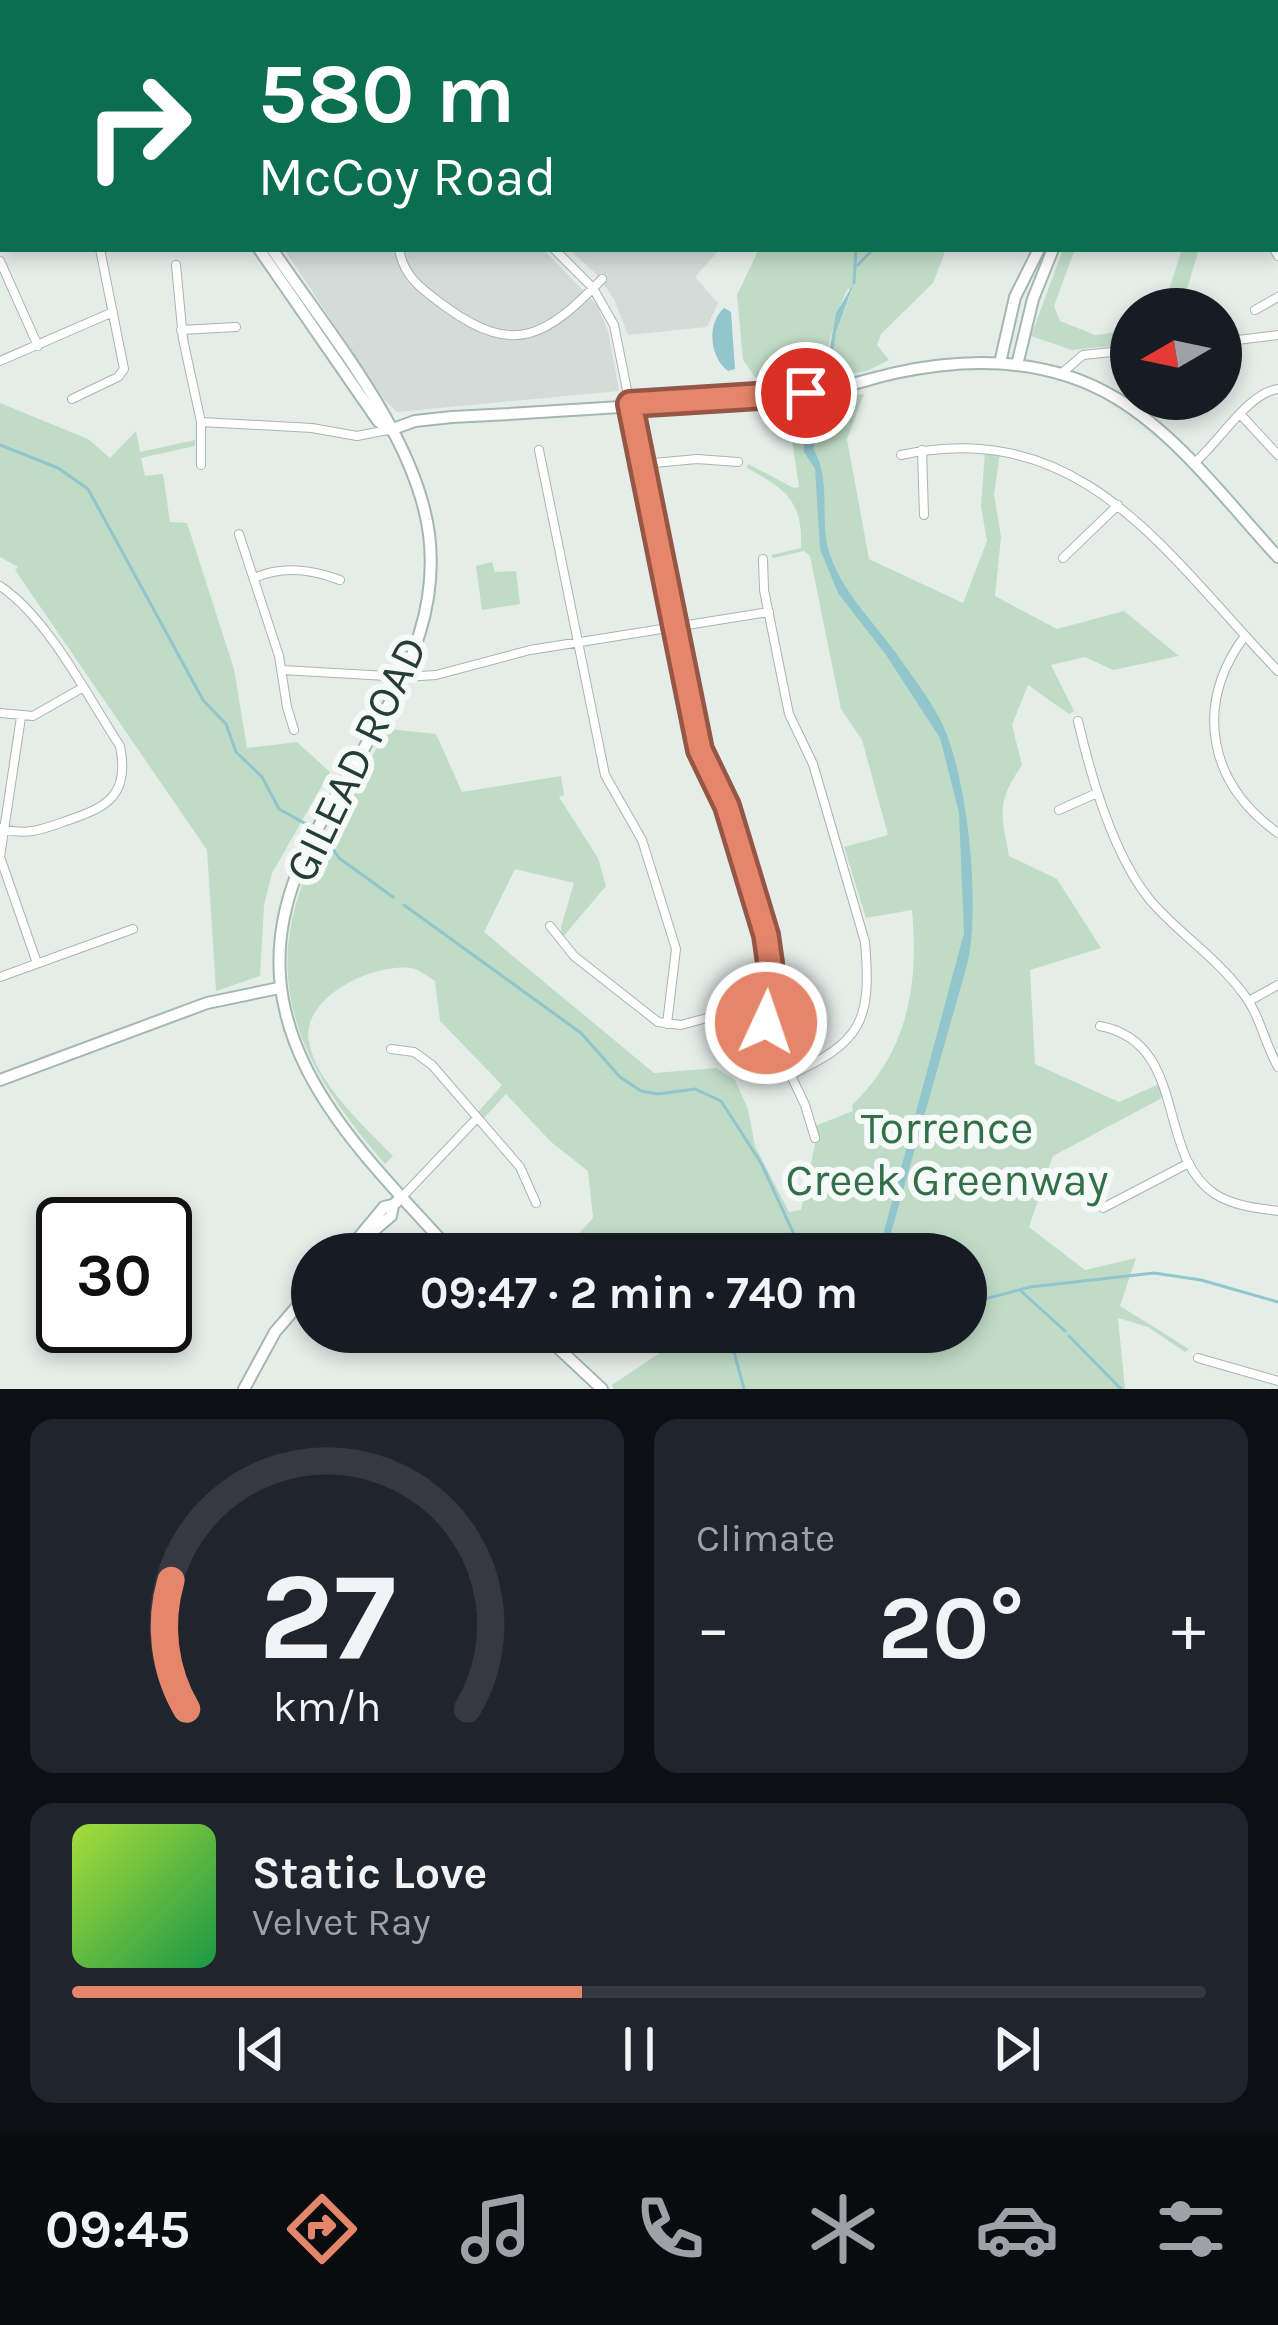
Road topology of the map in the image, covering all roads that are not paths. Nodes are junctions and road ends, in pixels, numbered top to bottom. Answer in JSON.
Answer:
{"nodes":[{"id":1,"x":101,"y":252,"type":"edge"},
{"id":2,"x":261,"y":252,"type":"edge"},
{"id":3,"x":274,"y":252,"type":"edge"},
{"id":4,"x":399,"y":252,"type":"edge"},
{"id":5,"x":557,"y":252,"type":"edge"},
{"id":6,"x":1038,"y":252,"type":"edge"},
{"id":7,"x":1052,"y":252,"type":"edge"},
{"id":8,"x":0,"y":261,"type":"edge"},
{"id":9,"x":176,"y":265,"type":"dead end"},
{"id":10,"x":602,"y":279,"type":"dead end"},
{"id":11,"x":593,"y":288,"type":"junction"},
{"id":12,"x":1278,"y":297,"type":"edge"},
{"id":13,"x":1255,"y":310,"type":"dead end"},
{"id":14,"x":113,"y":312,"type":"junction"},
{"id":15,"x":236,"y":327,"type":"dead end"},
{"id":16,"x":181,"y":330,"type":"junction"},
{"id":17,"x":1278,"y":335,"type":"edge"},
{"id":18,"x":1242,"y":339,"type":"edge"},
{"id":19,"x":38,"y":346,"type":"junction"},
{"id":20,"x":1110,"y":353,"type":"edge"},
{"id":21,"x":0,"y":361,"type":"edge"},
{"id":22,"x":1000,"y":363,"type":"junction"},
{"id":23,"x":1017,"y":365,"type":"junction"},
{"id":24,"x":1062,"y":374,"type":"junction"},
{"id":25,"x":1278,"y":389,"type":"edge"},
{"id":26,"x":72,"y":399,"type":"dead end"},
{"id":27,"x":630,"y":404,"type":"junction"},
{"id":28,"x":1242,"y":414,"type":"edge"},
{"id":29,"x":1242,"y":416,"type":"edge"},
{"id":30,"x":1237,"y":420,"type":"edge"},
{"id":31,"x":201,"y":422,"type":"junction"},
{"id":32,"x":390,"y":430,"type":"junction"},
{"id":33,"x":539,"y":450,"type":"dead end"},
{"id":34,"x":922,"y":451,"type":"junction"},
{"id":35,"x":1278,"y":454,"type":"edge"},
{"id":36,"x":901,"y":455,"type":"dead end"},
{"id":37,"x":738,"y":462,"type":"dead end"},
{"id":38,"x":643,"y":464,"type":"junction"},
{"id":39,"x":200,"y":465,"type":"dead end"},
{"id":40,"x":1192,"y":465,"type":"junction"},
{"id":41,"x":1118,"y":505,"type":"junction"},
{"id":42,"x":924,"y":515,"type":"dead end"},
{"id":43,"x":239,"y":534,"type":"dead end"},
{"id":44,"x":1278,"y":556,"type":"edge"},
{"id":45,"x":1063,"y":557,"type":"dead end"},
{"id":46,"x":763,"y":560,"type":"dead end"},
{"id":47,"x":254,"y":578,"type":"junction"},
{"id":48,"x":340,"y":580,"type":"dead end"},
{"id":49,"x":0,"y":586,"type":"edge"},
{"id":50,"x":769,"y":612,"type":"junction"},
{"id":51,"x":674,"y":625,"type":"junction"},
{"id":52,"x":1244,"y":637,"type":"junction"},
{"id":53,"x":580,"y":643,"type":"junction"},
{"id":54,"x":282,"y":670,"type":"junction"},
{"id":55,"x":1278,"y":671,"type":"edge"},
{"id":56,"x":405,"y":677,"type":"junction"},
{"id":57,"x":82,"y":688,"type":"junction"},
{"id":58,"x":0,"y":713,"type":"edge"},
{"id":59,"x":21,"y":717,"type":"junction"},
{"id":60,"x":1078,"y":721,"type":"dead end"},
{"id":61,"x":294,"y":730,"type":"dead end"},
{"id":62,"x":1097,"y":793,"type":"junction"},
{"id":63,"x":1059,"y":810,"type":"dead end"},
{"id":64,"x":3,"y":829,"type":"edge"},
{"id":65,"x":1278,"y":833,"type":"edge"},
{"id":66,"x":550,"y":926,"type":"dead end"},
{"id":67,"x":133,"y":929,"type":"dead end"},
{"id":68,"x":37,"y":963,"type":"junction"},
{"id":69,"x":0,"y":977,"type":"edge"},
{"id":70,"x":1278,"y":985,"type":"edge"},
{"id":71,"x":279,"y":988,"type":"junction"},
{"id":72,"x":1249,"y":1001,"type":"junction"},
{"id":73,"x":765,"y":1015,"type":"junction"},
{"id":74,"x":667,"y":1024,"type":"junction"},
{"id":75,"x":1100,"y":1026,"type":"dead end"},
{"id":76,"x":391,"y":1049,"type":"dead end"},
{"id":77,"x":1278,"y":1067,"type":"edge"},
{"id":78,"x":790,"y":1075,"type":"junction"},
{"id":79,"x":0,"y":1080,"type":"edge"},
{"id":80,"x":478,"y":1118,"type":"junction"},
{"id":81,"x":815,"y":1138,"type":"dead end"},
{"id":82,"x":1189,"y":1163,"type":"junction"},
{"id":83,"x":398,"y":1201,"type":"junction"},
{"id":84,"x":536,"y":1203,"type":"dead end"},
{"id":85,"x":1103,"y":1208,"type":"dead end"},
{"id":86,"x":1278,"y":1211,"type":"edge"},
{"id":87,"x":363,"y":1233,"type":"edge"},
{"id":88,"x":432,"y":1233,"type":"edge"},
{"id":89,"x":291,"y":1312,"type":"edge"},
{"id":90,"x":563,"y":1353,"type":"edge"},
{"id":91,"x":1198,"y":1358,"type":"dead end"},
{"id":92,"x":251,"y":1371,"type":"junction"},
{"id":93,"x":1278,"y":1381,"type":"edge"},
{"id":94,"x":235,"y":1389,"type":"edge"},
{"id":95,"x":244,"y":1389,"type":"edge"},
{"id":96,"x":602,"y":1389,"type":"edge"}],
"edges":[{"from":1,"to":14,"type":"street"},
{"from":2,"to":32,"type":"main road","name":"GILEAD ROAD"},
{"from":3,"to":32,"type":"main road","name":"GILEAD ROAD"},
{"from":4,"to":11,"type":"street"},
{"from":5,"to":11,"type":"street"},
{"from":6,"to":22,"type":"main road"},
{"from":7,"to":23,"type":"main road"},
{"from":8,"to":19,"type":"street"},
{"from":9,"to":16,"type":"street"},
{"from":10,"to":11,"type":"street"},
{"from":11,"to":27,"type":"street"},
{"from":12,"to":13,"type":"street"},
{"from":14,"to":19,"type":"street"},
{"from":14,"to":26,"type":"street"},
{"from":15,"to":16,"type":"street"},
{"from":16,"to":31,"type":"street"},
{"from":17,"to":18,"type":"street"},
{"from":19,"to":21,"type":"street"},
{"from":20,"to":24,"type":"street"},
{"from":22,"to":23,"type":"main road"},
{"from":22,"to":27,"type":"main road"},
{"from":23,"to":24,"type":"main road"},
{"from":24,"to":40,"type":"main road"},
{"from":25,"to":28,"type":"street"},
{"from":27,"to":32,"type":"main road"},
{"from":27,"to":38,"type":"street"},
{"from":29,"to":35,"type":"street"},
{"from":30,"to":40,"type":"street"},
{"from":31,"to":32,"type":"street"},
{"from":31,"to":39,"type":"street"},
{"from":32,"to":56,"type":"main road","name":"GILEAD ROAD"},
{"from":33,"to":53,"type":"street"},
{"from":34,"to":36,"type":"street"},
{"from":34,"to":41,"type":"street"},
{"from":34,"to":42,"type":"street"},
{"from":37,"to":38,"type":"street"},
{"from":38,"to":51,"type":"street"},
{"from":40,"to":44,"type":"main road"},
{"from":41,"to":45,"type":"street"},
{"from":41,"to":52,"type":"street"},
{"from":43,"to":47,"type":"street"},
{"from":46,"to":50,"type":"street"},
{"from":47,"to":48,"type":"street"},
{"from":47,"to":54,"type":"street"},
{"from":49,"to":57,"type":"street"},
{"from":50,"to":51,"type":"street"},
{"from":50,"to":78,"type":"street"},
{"from":51,"to":53,"type":"street"},
{"from":51,"to":73,"type":"street"},
{"from":52,"to":55,"type":"street"},
{"from":52,"to":65,"type":"street"},
{"from":53,"to":56,"type":"street"},
{"from":53,"to":74,"type":"street"},
{"from":54,"to":56,"type":"street"},
{"from":54,"to":61,"type":"street"},
{"from":56,"to":71,"type":"main road","name":"GILEAD ROAD"},
{"from":57,"to":59,"type":"street"},
{"from":57,"to":64,"type":"street"},
{"from":58,"to":59,"type":"street"},
{"from":59,"to":64,"type":"street"},
{"from":60,"to":62,"type":"street"},
{"from":62,"to":63,"type":"street"},
{"from":62,"to":72,"type":"street"},
{"from":64,"to":68,"type":"street"},
{"from":66,"to":74,"type":"street"},
{"from":67,"to":68,"type":"street"},
{"from":68,"to":69,"type":"street"},
{"from":70,"to":72,"type":"street"},
{"from":71,"to":79,"type":"main road"},
{"from":71,"to":83,"type":"main road","name":"GILEAD ROAD"},
{"from":72,"to":77,"type":"street"},
{"from":73,"to":74,"type":"street"},
{"from":73,"to":78,"type":"street"},
{"from":75,"to":82,"type":"street"},
{"from":76,"to":80,"type":"street"},
{"from":78,"to":81,"type":"street"},
{"from":80,"to":83,"type":"street"},
{"from":80,"to":84,"type":"street"},
{"from":82,"to":85,"type":"street"},
{"from":82,"to":86,"type":"street"},
{"from":83,"to":87,"type":"main road"},
{"from":83,"to":88,"type":"main road","name":"GILEAD ROAD"},
{"from":89,"to":92,"type":"main road"},
{"from":90,"to":96,"type":"main road"},
{"from":91,"to":93,"type":"street"},
{"from":92,"to":94,"type":"main road"},
{"from":92,"to":95,"type":"main road"}]}
